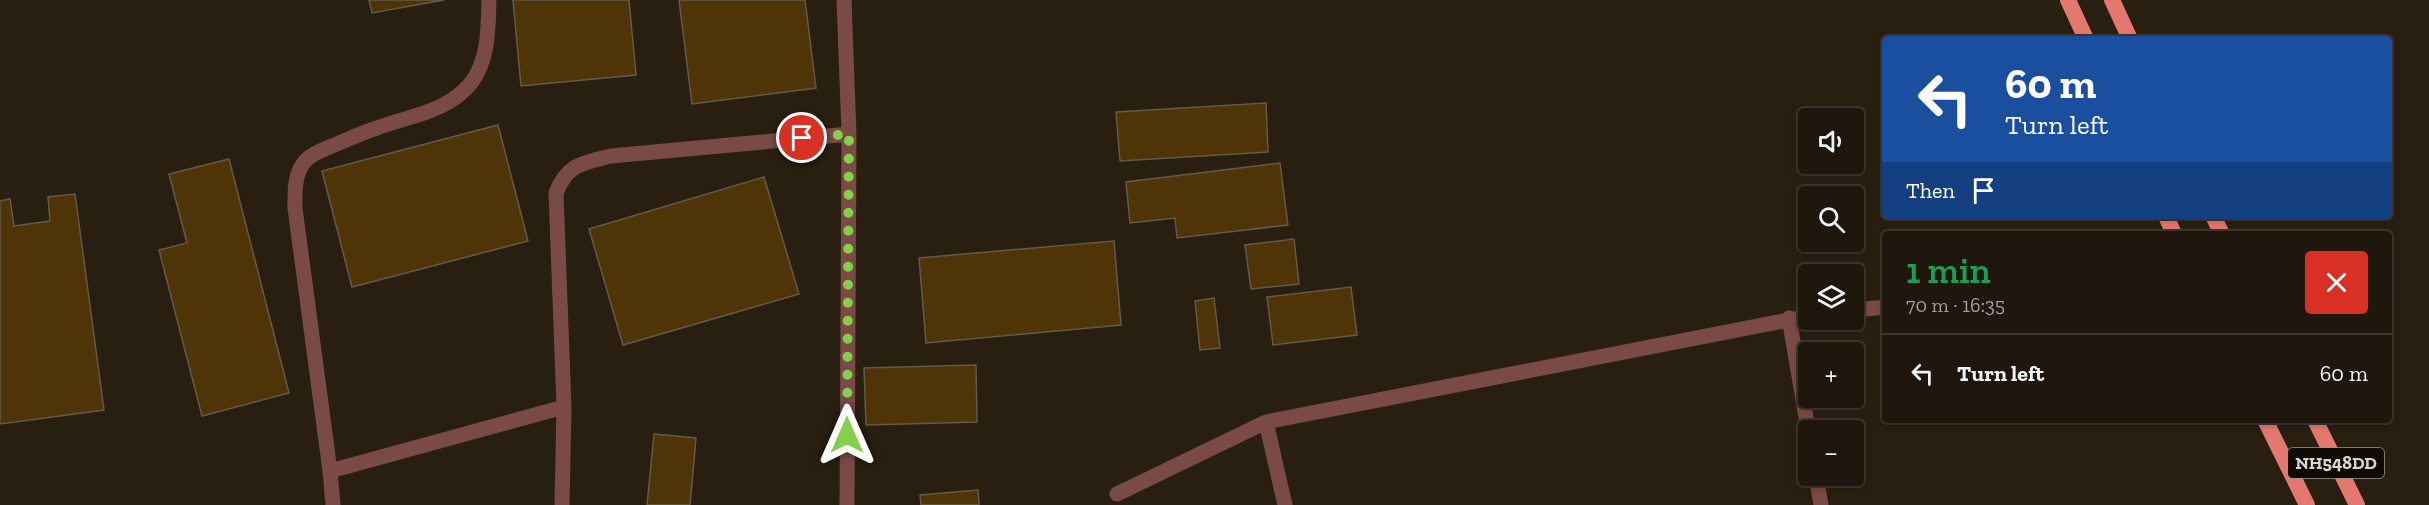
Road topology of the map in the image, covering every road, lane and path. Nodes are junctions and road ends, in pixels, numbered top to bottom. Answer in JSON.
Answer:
{"nodes":[{"id":1,"x":489,"y":0,"type":"edge"},
{"id":2,"x":844,"y":0,"type":"edge"},
{"id":3,"x":2068,"y":0,"type":"edge"},
{"id":4,"x":2112,"y":0,"type":"edge"},
{"id":5,"x":2085,"y":36,"type":"edge"},
{"id":6,"x":2129,"y":36,"type":"edge"},
{"id":7,"x":849,"y":134,"type":"junction"},
{"id":8,"x":1882,"y":307,"type":"edge"},
{"id":9,"x":1864,"y":309,"type":"edge"},
{"id":10,"x":1798,"y":317,"type":"edge"},
{"id":11,"x":1789,"y":318,"type":"junction"},
{"id":12,"x":564,"y":407,"type":"junction"},
{"id":13,"x":1806,"y":420,"type":"edge"},
{"id":14,"x":1266,"y":423,"type":"junction"},
{"id":15,"x":2266,"y":423,"type":"edge"},
{"id":16,"x":2316,"y":423,"type":"edge"},
{"id":17,"x":330,"y":471,"type":"junction"},
{"id":18,"x":1818,"y":486,"type":"edge"},
{"id":19,"x":1117,"y":494,"type":"dead end"},
{"id":20,"x":333,"y":505,"type":"edge"},
{"id":21,"x":562,"y":505,"type":"edge"},
{"id":22,"x":847,"y":505,"type":"edge"},
{"id":23,"x":1285,"y":505,"type":"edge"},
{"id":24,"x":1821,"y":505,"type":"edge"},
{"id":25,"x":2307,"y":505,"type":"edge"},
{"id":26,"x":2357,"y":505,"type":"edge"}],
"edges":[{"from":1,"to":17,"type":"street"},
{"from":2,"to":7,"type":"street"},
{"from":3,"to":5,"type":"highway"},
{"from":4,"to":6,"type":"highway"},
{"from":7,"to":12,"type":"street"},
{"from":7,"to":22,"type":"street"},
{"from":8,"to":9,"type":"street"},
{"from":10,"to":11,"type":"street"},
{"from":11,"to":13,"type":"street"},
{"from":11,"to":14,"type":"street"},
{"from":12,"to":17,"type":"street"},
{"from":12,"to":21,"type":"street"},
{"from":14,"to":19,"type":"street"},
{"from":14,"to":23,"type":"street"},
{"from":15,"to":25,"type":"highway","number":"NH548DD"},
{"from":16,"to":26,"type":"highway","number":"NH548DD"},
{"from":17,"to":20,"type":"street"},
{"from":18,"to":24,"type":"street"}]}
